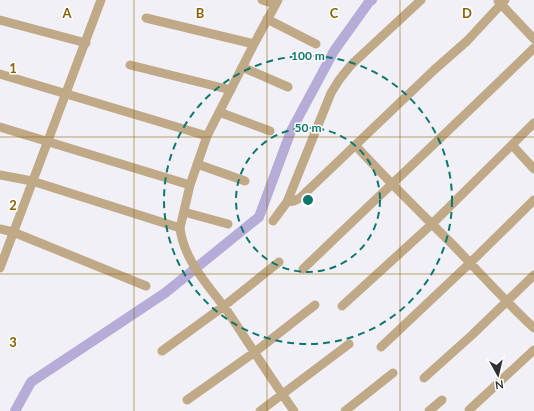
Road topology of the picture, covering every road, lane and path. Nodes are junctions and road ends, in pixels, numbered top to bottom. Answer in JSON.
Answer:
{"nodes":[{"id":1,"x":101,"y":0,"type":"edge"},
{"id":2,"x":262,"y":0,"type":"edge"},
{"id":3,"x":421,"y":0,"type":"edge"},
{"id":4,"x":501,"y":1,"type":"edge"},
{"id":5,"x":277,"y":2,"type":"edge"},
{"id":6,"x":146,"y":18,"type":"dead end"},
{"id":7,"x":267,"y":19,"type":"junction"},
{"id":8,"x":0,"y":20,"type":"edge"},
{"id":9,"x":534,"y":39,"type":"edge"},
{"id":10,"x":86,"y":43,"type":"junction"},
{"id":11,"x":254,"y":44,"type":"junction"},
{"id":12,"x":316,"y":44,"type":"dead end"},
{"id":13,"x":534,"y":48,"type":"edge"},
{"id":14,"x":130,"y":65,"type":"dead end"},
{"id":15,"x":242,"y":66,"type":"junction"},
{"id":16,"x":0,"y":74,"type":"edge"},
{"id":17,"x":288,"y":87,"type":"dead end"},
{"id":18,"x":230,"y":90,"type":"junction"},
{"id":19,"x":66,"y":94,"type":"junction"},
{"id":20,"x":219,"y":112,"type":"junction"},
{"id":21,"x":534,"y":123,"type":"edge"},
{"id":22,"x":0,"y":127,"type":"edge"},
{"id":23,"x":270,"y":131,"type":"dead end"},
{"id":24,"x":207,"y":136,"type":"junction"},
{"id":25,"x":48,"y":141,"type":"junction"},
{"id":26,"x":512,"y":145,"type":"junction"},
{"id":27,"x":355,"y":146,"type":"junction"},
{"id":28,"x":197,"y":164,"type":"junction"},
{"id":29,"x":534,"y":169,"type":"edge"},
{"id":30,"x":0,"y":175,"type":"edge"},
{"id":31,"x":32,"y":181,"type":"junction"},
{"id":32,"x":245,"y":182,"type":"dead end"},
{"id":33,"x":391,"y":184,"type":"junction"},
{"id":34,"x":190,"y":185,"type":"junction"},
{"id":35,"x":534,"y":200,"type":"edge"},
{"id":36,"x":288,"y":202,"type":"junction"},
{"id":37,"x":184,"y":212,"type":"junction"},
{"id":38,"x":273,"y":222,"type":"dead end"},
{"id":39,"x":228,"y":224,"type":"dead end"},
{"id":40,"x":432,"y":224,"type":"junction"},
{"id":41,"x":180,"y":228,"type":"junction"},
{"id":42,"x":0,"y":229,"type":"edge"},
{"id":43,"x":13,"y":232,"type":"junction"},
{"id":44,"x":279,"y":262,"type":"dead end"},
{"id":45,"x":470,"y":263,"type":"junction"},
{"id":46,"x":0,"y":268,"type":"edge"},
{"id":47,"x":303,"y":269,"type":"dead end"},
{"id":48,"x":534,"y":275,"type":"edge"},
{"id":49,"x":146,"y":286,"type":"dead end"},
{"id":50,"x":507,"y":302,"type":"junction"},
{"id":51,"x":315,"y":305,"type":"dead end"},
{"id":52,"x":224,"y":306,"type":"junction"},
{"id":53,"x":342,"y":306,"type":"dead end"},
{"id":54,"x":534,"y":328,"type":"edge"},
{"id":55,"x":349,"y":344,"type":"dead end"},
{"id":56,"x":381,"y":347,"type":"dead end"},
{"id":57,"x":534,"y":350,"type":"edge"},
{"id":58,"x":162,"y":351,"type":"dead end"},
{"id":59,"x":255,"y":352,"type":"junction"},
{"id":60,"x":393,"y":373,"type":"dead end"},
{"id":61,"x":424,"y":378,"type":"dead end"},
{"id":62,"x":283,"y":395,"type":"junction"},
{"id":63,"x":187,"y":400,"type":"dead end"},
{"id":64,"x":442,"y":400,"type":"dead end"},
{"id":65,"x":431,"y":410,"type":"edge"},
{"id":66,"x":469,"y":410,"type":"edge"},
{"id":67,"x":260,"y":411,"type":"edge"},
{"id":68,"x":294,"y":411,"type":"edge"},
{"id":69,"x":345,"y":411,"type":"edge"}],
"edges":[{"from":1,"to":10,"type":"street"},
{"from":2,"to":5,"type":"street"},
{"from":3,"to":36,"type":"street"},
{"from":4,"to":9,"type":"street"},
{"from":4,"to":27,"type":"street"},
{"from":5,"to":7,"type":"street"},
{"from":6,"to":11,"type":"street"},
{"from":7,"to":11,"type":"street"},
{"from":7,"to":12,"type":"street"},
{"from":8,"to":10,"type":"street"},
{"from":10,"to":19,"type":"street"},
{"from":11,"to":15,"type":"street"},
{"from":13,"to":33,"type":"street"},
{"from":14,"to":18,"type":"street"},
{"from":15,"to":17,"type":"street"},
{"from":15,"to":18,"type":"street"},
{"from":16,"to":19,"type":"street"},
{"from":18,"to":20,"type":"street"},
{"from":19,"to":24,"type":"street"},
{"from":19,"to":25,"type":"street"},
{"from":20,"to":23,"type":"street"},
{"from":20,"to":24,"type":"street"},
{"from":21,"to":26,"type":"street"},
{"from":22,"to":25,"type":"street"},
{"from":24,"to":28,"type":"street"},
{"from":25,"to":31,"type":"street"},
{"from":25,"to":34,"type":"street"},
{"from":26,"to":29,"type":"street"},
{"from":26,"to":40,"type":"street"},
{"from":27,"to":33,"type":"street"},
{"from":27,"to":36,"type":"street"},
{"from":28,"to":32,"type":"street"},
{"from":28,"to":34,"type":"street"},
{"from":30,"to":31,"type":"street"},
{"from":31,"to":41,"type":"street"},
{"from":31,"to":43,"type":"street"},
{"from":33,"to":40,"type":"street"},
{"from":33,"to":47,"type":"street"},
{"from":34,"to":37,"type":"street"},
{"from":35,"to":45,"type":"street"},
{"from":36,"to":38,"type":"street"},
{"from":37,"to":39,"type":"street"},
{"from":37,"to":41,"type":"street"},
{"from":40,"to":45,"type":"street"},
{"from":40,"to":53,"type":"street"},
{"from":41,"to":52,"type":"street"},
{"from":42,"to":43,"type":"street"},
{"from":43,"to":46,"type":"street"},
{"from":43,"to":49,"type":"street"},
{"from":44,"to":52,"type":"street"},
{"from":45,"to":50,"type":"street"},
{"from":45,"to":56,"type":"street"},
{"from":48,"to":50,"type":"street"},
{"from":50,"to":54,"type":"street"},
{"from":50,"to":61,"type":"street"},
{"from":51,"to":59,"type":"street"},
{"from":52,"to":58,"type":"street"},
{"from":52,"to":59,"type":"street"},
{"from":55,"to":62,"type":"street"},
{"from":57,"to":66,"type":"street"},
{"from":59,"to":62,"type":"street"},
{"from":59,"to":63,"type":"street"},
{"from":60,"to":69,"type":"street"},
{"from":62,"to":67,"type":"street"},
{"from":62,"to":68,"type":"street"},
{"from":64,"to":65,"type":"street"}]}
